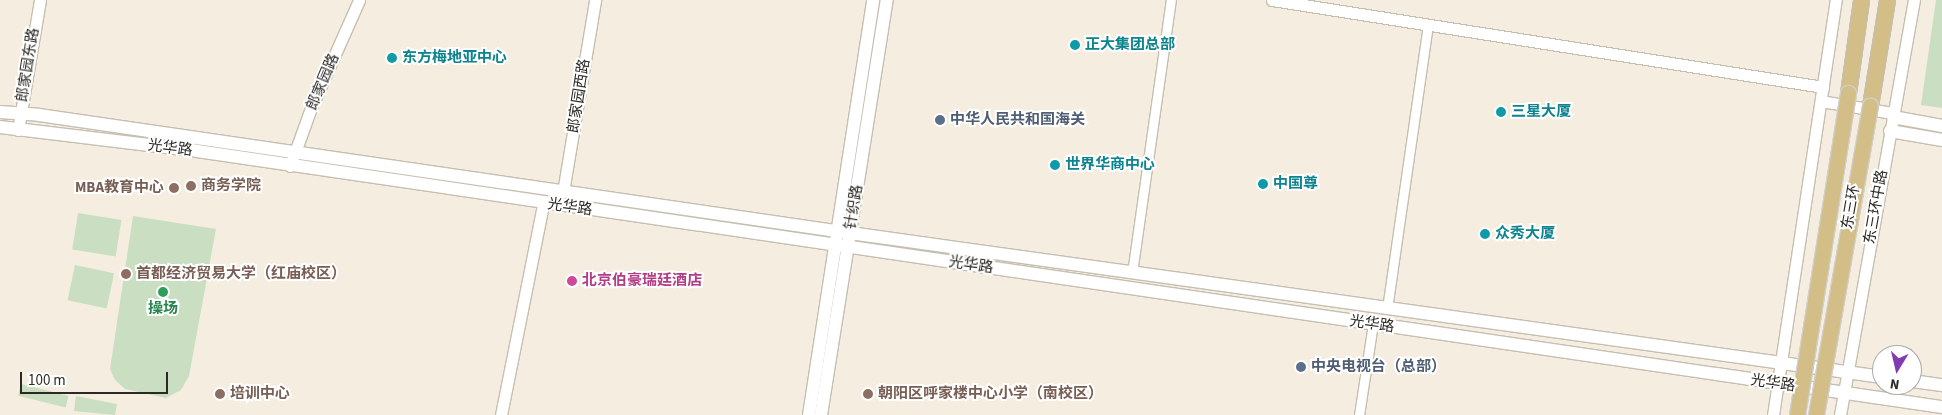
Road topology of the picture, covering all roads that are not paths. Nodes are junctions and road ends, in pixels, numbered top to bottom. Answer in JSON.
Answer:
{"nodes":[{"id":1,"x":40,"y":0,"type":"edge"},
{"id":2,"x":359,"y":0,"type":"edge"},
{"id":3,"x":595,"y":0,"type":"edge"},
{"id":4,"x":873,"y":0,"type":"edge"},
{"id":5,"x":887,"y":0,"type":"edge"},
{"id":6,"x":1171,"y":0,"type":"edge"},
{"id":7,"x":1272,"y":0,"type":"edge"},
{"id":8,"x":1836,"y":0,"type":"edge"},
{"id":9,"x":1861,"y":0,"type":"edge"},
{"id":10,"x":1887,"y":0,"type":"edge"},
{"id":11,"x":1914,"y":0,"type":"edge"},
{"id":12,"x":1428,"y":25,"type":"junction"},
{"id":13,"x":1823,"y":87,"type":"junction"},
{"id":14,"x":1821,"y":101,"type":"junction"},
{"id":15,"x":0,"y":112,"type":"edge"},
{"id":16,"x":20,"y":114,"type":"junction"},
{"id":17,"x":1893,"y":115,"type":"junction"},
{"id":18,"x":1942,"y":126,"type":"edge"},
{"id":19,"x":0,"y":127,"type":"edge"},
{"id":20,"x":18,"y":130,"type":"junction"},
{"id":21,"x":1890,"y":131,"type":"junction"},
{"id":22,"x":1942,"y":140,"type":"edge"},
{"id":23,"x":294,"y":152,"type":"junction"},
{"id":24,"x":290,"y":166,"type":"junction"},
{"id":25,"x":563,"y":192,"type":"junction"},
{"id":26,"x":543,"y":204,"type":"junction"},
{"id":27,"x":837,"y":231,"type":"junction"},
{"id":28,"x":850,"y":234,"type":"junction"},
{"id":29,"x":835,"y":245,"type":"junction"},
{"id":30,"x":848,"y":247,"type":"junction"},
{"id":31,"x":1132,"y":273,"type":"junction"},
{"id":32,"x":1387,"y":309,"type":"junction"},
{"id":33,"x":1373,"y":324,"type":"junction"},
{"id":34,"x":1780,"y":364,"type":"junction"},
{"id":35,"x":1847,"y":372,"type":"junction"},
{"id":36,"x":1872,"y":376,"type":"edge"},
{"id":37,"x":1922,"y":382,"type":"edge"},
{"id":38,"x":1777,"y":384,"type":"junction"},
{"id":39,"x":1942,"y":385,"type":"edge"},
{"id":40,"x":1843,"y":394,"type":"junction"},
{"id":41,"x":1942,"y":407,"type":"edge"},
{"id":42,"x":501,"y":415,"type":"edge"},
{"id":43,"x":809,"y":415,"type":"edge"},
{"id":44,"x":821,"y":415,"type":"edge"},
{"id":45,"x":1359,"y":415,"type":"edge"},
{"id":46,"x":1773,"y":415,"type":"edge"},
{"id":47,"x":1797,"y":415,"type":"edge"},
{"id":48,"x":1816,"y":415,"type":"edge"},
{"id":49,"x":1840,"y":415,"type":"edge"}],
"edges":[{"from":1,"to":16,"type":"street","name":"郎家园东路"},
{"from":2,"to":23,"type":"street","name":"郎家园路"},
{"from":3,"to":25,"type":"street","name":"郎家园西路"},
{"from":4,"to":27,"type":"main road","name":"针织路"},
{"from":5,"to":28,"type":"main road","name":"针织路"},
{"from":6,"to":31,"type":"street"},
{"from":7,"to":12,"type":"street"},
{"from":8,"to":13,"type":"street"},
{"from":9,"to":47,"type":"highway","name":"东三环","bridge":true},
{"from":10,"to":48,"type":"highway","name":"东三环","bridge":true},
{"from":11,"to":17,"type":"street","name":"东三环中路"},
{"from":12,"to":13,"type":"street"},
{"from":12,"to":32,"type":"street"},
{"from":13,"to":14,"type":"street"},
{"from":14,"to":17,"type":"street"},
{"from":14,"to":34,"type":"street"},
{"from":15,"to":16,"type":"main road","name":"光华路"},
{"from":16,"to":20,"type":"street","name":"郎家园东路"},
{"from":16,"to":23,"type":"main road","name":"光华路"},
{"from":17,"to":18,"type":"main road"},
{"from":17,"to":21,"type":"street","name":"东三环中路"},
{"from":19,"to":20,"type":"main road","name":"光华路"},
{"from":20,"to":24,"type":"main road","name":"光华路"},
{"from":21,"to":22,"type":"main road"},
{"from":21,"to":35,"type":"street","name":"东三环中路"},
{"from":23,"to":24,"type":"street","name":"郎家园路"},
{"from":23,"to":25,"type":"main road","name":"光华路"},
{"from":24,"to":26,"type":"main road","name":"光华路"},
{"from":25,"to":27,"type":"main road","name":"光华路"},
{"from":26,"to":29,"type":"main road","name":"光华路"},
{"from":26,"to":42,"type":"street"},
{"from":27,"to":28,"type":"main road","name":"光华路"},
{"from":27,"to":29,"type":"main road","name":"针织路"},
{"from":28,"to":30,"type":"main road","name":"针织路"},
{"from":28,"to":31,"type":"main road","name":"光华路"},
{"from":29,"to":30,"type":"main road","name":"光华路"},
{"from":29,"to":43,"type":"main road","name":"针织路"},
{"from":30,"to":33,"type":"main road","name":"光华路"},
{"from":30,"to":44,"type":"main road","name":"针织路"},
{"from":31,"to":32,"type":"main road","name":"光华路"},
{"from":32,"to":34,"type":"main road","name":"光华路"},
{"from":33,"to":38,"type":"main road","name":"光华路"},
{"from":33,"to":45,"type":"street"},
{"from":34,"to":35,"type":"main road","name":"光华路"},
{"from":34,"to":38,"type":"street"},
{"from":35,"to":36,"type":"main road","name":"光华路"},
{"from":35,"to":40,"type":"street","name":"东三环中路"},
{"from":37,"to":39,"type":"main road"},
{"from":38,"to":40,"type":"main road","name":"光华路"},
{"from":38,"to":46,"type":"street"},
{"from":40,"to":41,"type":"main road","name":"光华路"},
{"from":40,"to":49,"type":"street","name":"东三环中路"}]}
